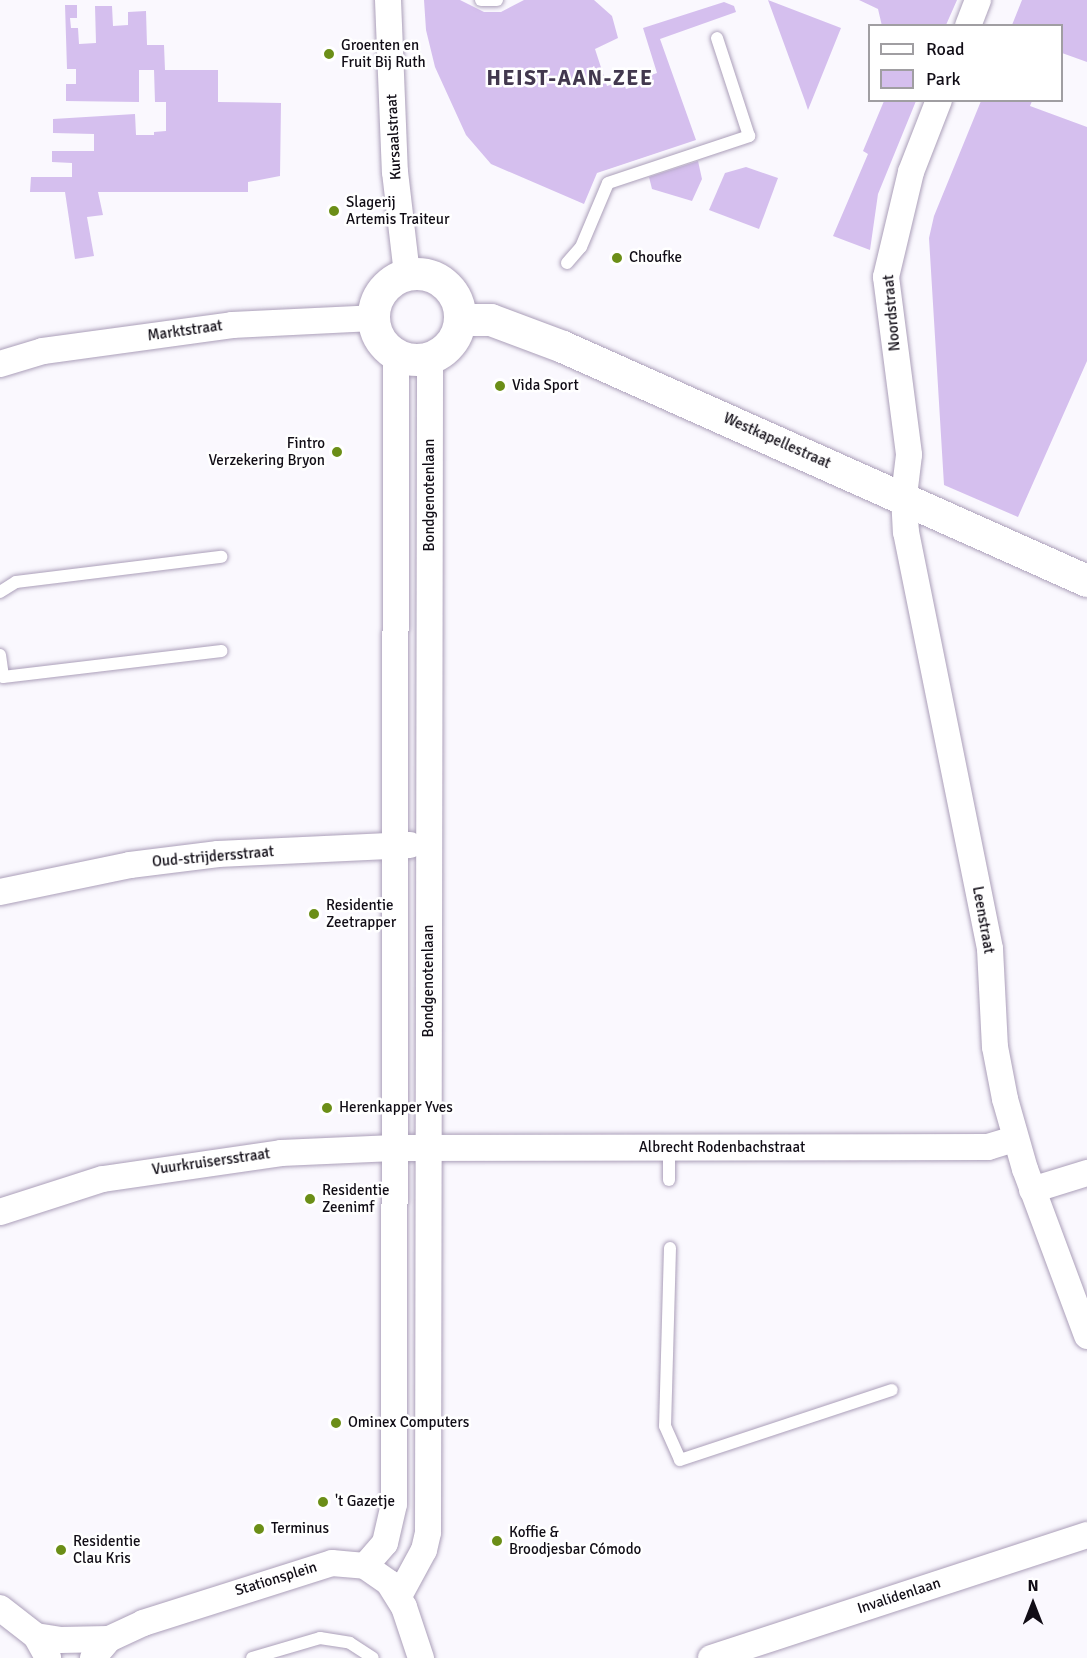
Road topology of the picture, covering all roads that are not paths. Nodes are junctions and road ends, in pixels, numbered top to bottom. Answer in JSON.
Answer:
{"nodes":[{"id":1,"x":388,"y":0,"type":"edge"},
{"id":2,"x":481,"y":0,"type":"edge"},
{"id":3,"x":497,"y":0,"type":"edge"},
{"id":4,"x":978,"y":0,"type":"edge"},
{"id":5,"x":969,"y":24,"type":"edge"},
{"id":6,"x":717,"y":38,"type":"dead end"},
{"id":7,"x":938,"y":102,"type":"edge"},
{"id":8,"x":567,"y":263,"type":"dead end"},
{"id":9,"x":407,"y":274,"type":"junction"},
{"id":10,"x":373,"y":318,"type":"junction"},
{"id":11,"x":461,"y":320,"type":"junction"},
{"id":12,"x":396,"y":356,"type":"junction"},
{"id":13,"x":430,"y":359,"type":"junction"},
{"id":14,"x":0,"y":364,"type":"edge"},
{"id":15,"x":904,"y":496,"type":"junction"},
{"id":16,"x":221,"y":557,"type":"dead end"},
{"id":17,"x":1087,"y":581,"type":"edge"},
{"id":18,"x":0,"y":592,"type":"edge"},
{"id":19,"x":221,"y":651,"type":"dead end"},
{"id":20,"x":0,"y":655,"type":"edge"},
{"id":21,"x":429,"y":844,"type":"junction"},
{"id":22,"x":393,"y":845,"type":"junction"},
{"id":23,"x":0,"y":891,"type":"edge"},
{"id":24,"x":1014,"y":1139,"type":"junction"},
{"id":25,"x":394,"y":1149,"type":"junction"},
{"id":26,"x":669,"y":1149,"type":"junction"},
{"id":27,"x":428,"y":1150,"type":"junction"},
{"id":28,"x":1087,"y":1173,"type":"edge"},
{"id":29,"x":669,"y":1180,"type":"dead end"},
{"id":30,"x":1032,"y":1190,"type":"junction"},
{"id":31,"x":0,"y":1212,"type":"edge"},
{"id":32,"x":670,"y":1248,"type":"dead end"},
{"id":33,"x":1087,"y":1336,"type":"edge"},
{"id":34,"x":892,"y":1390,"type":"dead end"},
{"id":35,"x":1087,"y":1535,"type":"edge"},
{"id":36,"x":365,"y":1566,"type":"junction"},
{"id":37,"x":399,"y":1596,"type":"junction"},
{"id":38,"x":0,"y":1608,"type":"edge"},
{"id":39,"x":36,"y":1635,"type":"junction"},
{"id":40,"x":101,"y":1652,"type":"edge"},
{"id":41,"x":48,"y":1658,"type":"edge"},
{"id":42,"x":252,"y":1658,"type":"edge"},
{"id":43,"x":373,"y":1658,"type":"edge"},
{"id":44,"x":421,"y":1658,"type":"edge"},
{"id":45,"x":711,"y":1658,"type":"edge"}],
"edges":[{"from":1,"to":9,"type":"street","name":"Kursaalstraat"},
{"from":2,"to":3,"type":"lane"},
{"from":4,"to":5,"type":"street"},
{"from":6,"to":8,"type":"lane"},
{"from":7,"to":15,"type":"street","name":"Noordstraat"},
{"from":9,"to":10,"type":"street"},
{"from":9,"to":11,"type":"street"},
{"from":10,"to":12,"type":"street"},
{"from":10,"to":14,"type":"street","name":"Marktstraat"},
{"from":11,"to":13,"type":"street"},
{"from":11,"to":15,"type":"street","name":"Westkapellestraat"},
{"from":12,"to":13,"type":"street"},
{"from":12,"to":22,"type":"street"},
{"from":13,"to":21,"type":"street","name":"Bondgenotenlaan"},
{"from":15,"to":17,"type":"street","name":"Westkapellestraat"},
{"from":15,"to":24,"type":"street","name":"Leenstraat"},
{"from":16,"to":18,"type":"lane"},
{"from":19,"to":20,"type":"lane"},
{"from":21,"to":22,"type":"street","name":"Oud-strijdersstraat"},
{"from":21,"to":27,"type":"street","name":"Bondgenotenlaan"},
{"from":22,"to":23,"type":"street","name":"Oud-strijdersstraat"},
{"from":22,"to":25,"type":"street"},
{"from":24,"to":26,"type":"street","name":"Albrecht Rodenbachstraat"},
{"from":24,"to":30,"type":"street","name":"Leenstraat"},
{"from":25,"to":27,"type":"street","name":"Vuurkruisersstraat"},
{"from":25,"to":31,"type":"street","name":"Vuurkruisersstraat"},
{"from":25,"to":36,"type":"street"},
{"from":26,"to":27,"type":"street","name":"Albrecht Rodenbachstraat"},
{"from":26,"to":29,"type":"lane"},
{"from":27,"to":37,"type":"street","name":"Bondgenotenlaan"},
{"from":28,"to":30,"type":"street"},
{"from":30,"to":33,"type":"street","name":"Leenstraat"},
{"from":32,"to":34,"type":"lane"},
{"from":35,"to":45,"type":"street","name":"Invalidenlaan"},
{"from":36,"to":37,"type":"street"},
{"from":36,"to":40,"type":"street","name":"Stationsplein"},
{"from":37,"to":44,"type":"street"},
{"from":38,"to":39,"type":"street"},
{"from":39,"to":40,"type":"street"},
{"from":39,"to":41,"type":"street"},
{"from":42,"to":43,"type":"lane"}]}
